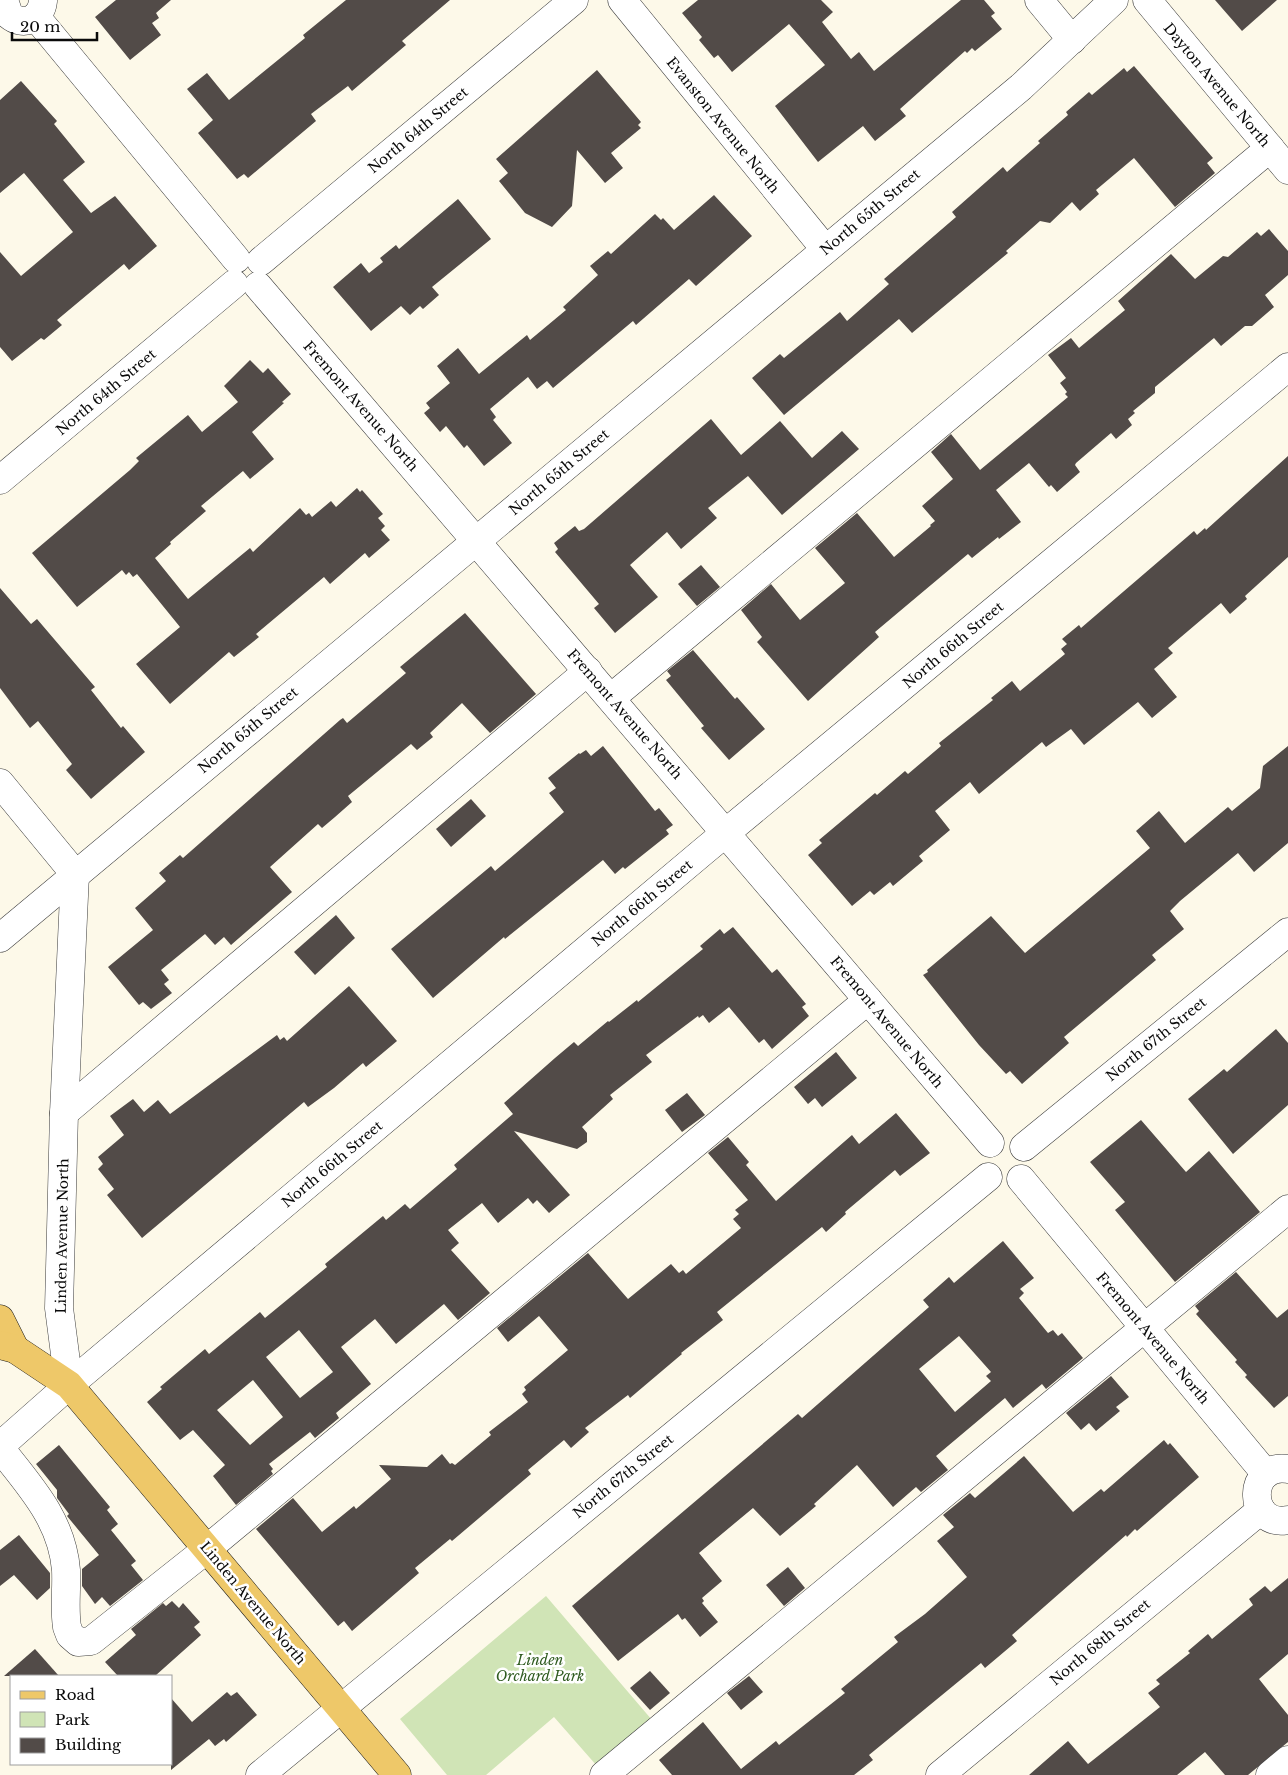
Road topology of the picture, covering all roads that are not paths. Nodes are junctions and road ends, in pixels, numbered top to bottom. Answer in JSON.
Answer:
{"nodes":[{"id":1,"x":574,"y":0,"type":"edge"},
{"id":2,"x":622,"y":0,"type":"edge"},
{"id":3,"x":1039,"y":0,"type":"edge"},
{"id":4,"x":1114,"y":0,"type":"edge"},
{"id":5,"x":1147,"y":0,"type":"edge"},
{"id":6,"x":39,"y":8,"type":"edge"},
{"id":7,"x":4,"y":12,"type":"edge"},
{"id":8,"x":1072,"y":40,"type":"junction"},
{"id":9,"x":1270,"y":148,"type":"junction"},
{"id":10,"x":1288,"y":170,"type":"edge"},
{"id":11,"x":825,"y":249,"type":"junction"},
{"id":12,"x":247,"y":272,"type":"junction"},
{"id":13,"x":1288,"y":367,"type":"edge"},
{"id":14,"x":0,"y":480,"type":"edge"},
{"id":15,"x":477,"y":541,"type":"junction"},
{"id":16,"x":588,"y":671,"type":"junction"},
{"id":17,"x":611,"y":698,"type":"junction"},
{"id":18,"x":0,"y":783,"type":"edge"},
{"id":19,"x":727,"y":833,"type":"junction"},
{"id":20,"x":74,"y":874,"type":"junction"},
{"id":21,"x":1288,"y":932,"type":"edge"},
{"id":22,"x":0,"y":938,"type":"edge"},
{"id":23,"x":868,"y":1000,"type":"junction"},
{"id":24,"x":64,"y":1112,"type":"junction"},
{"id":25,"x":990,"y":1143,"type":"junction"},
{"id":26,"x":1024,"y":1147,"type":"junction"},
{"id":27,"x":988,"y":1177,"type":"junction"},
{"id":28,"x":1021,"y":1179,"type":"junction"},
{"id":29,"x":1288,"y":1209,"type":"edge"},
{"id":30,"x":0,"y":1319,"type":"edge"},
{"id":31,"x":1144,"y":1327,"type":"junction"},
{"id":32,"x":7,"y":1347,"type":"edge"},
{"id":33,"x":69,"y":1385,"type":"junction"},
{"id":34,"x":0,"y":1447,"type":"edge"},
{"id":35,"x":1277,"y":1471,"type":"edge"},
{"id":36,"x":1261,"y":1510,"type":"junction"},
{"id":37,"x":1288,"y":1520,"type":"edge"},
{"id":38,"x":207,"y":1549,"type":"junction"},
{"id":39,"x":340,"y":1708,"type":"junction"},
{"id":40,"x":1288,"y":1760,"type":"edge"},
{"id":41,"x":260,"y":1775,"type":"edge"},
{"id":42,"x":397,"y":1775,"type":"edge"},
{"id":43,"x":604,"y":1775,"type":"edge"},
{"id":44,"x":940,"y":1775,"type":"edge"},
{"id":45,"x":1270,"y":1775,"type":"edge"}],
"edges":[{"from":1,"to":12,"type":"street","name":"North 64th Street"},
{"from":2,"to":11,"type":"street","name":"Evanston Avenue North"},
{"from":3,"to":8,"type":"street"},
{"from":4,"to":8,"type":"street","name":"North 65th Street"},
{"from":5,"to":9,"type":"street","name":"Dayton Avenue North"},
{"from":6,"to":7,"type":"street"},
{"from":6,"to":12,"type":"street","name":"Fremont Avenue North"},
{"from":8,"to":11,"type":"street","name":"North 65th Street"},
{"from":9,"to":10,"type":"street","name":"Dayton Avenue North"},
{"from":9,"to":17,"type":"street"},
{"from":11,"to":15,"type":"street","name":"North 65th Street"},
{"from":12,"to":14,"type":"street","name":"North 64th Street"},
{"from":12,"to":15,"type":"street","name":"Fremont Avenue North"},
{"from":13,"to":19,"type":"street","name":"North 66th Street"},
{"from":15,"to":16,"type":"street","name":"Fremont Avenue North"},
{"from":15,"to":20,"type":"street","name":"North 65th Street"},
{"from":16,"to":17,"type":"street","name":"Fremont Avenue North"},
{"from":16,"to":24,"type":"street"},
{"from":17,"to":19,"type":"street","name":"Fremont Avenue North"},
{"from":18,"to":20,"type":"street"},
{"from":19,"to":23,"type":"street","name":"Fremont Avenue North"},
{"from":19,"to":33,"type":"street","name":"North 66th Street"},
{"from":20,"to":22,"type":"street","name":"North 65th Street"},
{"from":20,"to":24,"type":"street","name":"Linden Avenue North"},
{"from":21,"to":26,"type":"street","name":"North 67th Street"},
{"from":23,"to":25,"type":"street","name":"Fremont Avenue North"},
{"from":23,"to":38,"type":"street"},
{"from":24,"to":33,"type":"street","name":"Linden Avenue North"},
{"from":25,"to":26,"type":"street"},
{"from":25,"to":27,"type":"street"},
{"from":26,"to":28,"type":"street"},
{"from":27,"to":28,"type":"street"},
{"from":27,"to":39,"type":"street","name":"North 67th Street"},
{"from":28,"to":31,"type":"street","name":"Fremont Avenue North"},
{"from":29,"to":31,"type":"street"},
{"from":30,"to":32,"type":"main road"},
{"from":31,"to":35,"type":"street","name":"Fremont Avenue North"},
{"from":31,"to":43,"type":"street"},
{"from":32,"to":33,"type":"main road"},
{"from":33,"to":34,"type":"street","name":"North 66th Street"},
{"from":33,"to":38,"type":"main road","name":"Linden Avenue North"},
{"from":34,"to":38,"type":"street"},
{"from":35,"to":36,"type":"street"},
{"from":36,"to":37,"type":"street"},
{"from":36,"to":44,"type":"street","name":"North 68th Street"},
{"from":38,"to":39,"type":"main road","name":"Linden Avenue North"},
{"from":39,"to":41,"type":"street","name":"North 67th Street"},
{"from":39,"to":42,"type":"main road","name":"Linden Avenue North"},
{"from":40,"to":45,"type":"street"}]}
